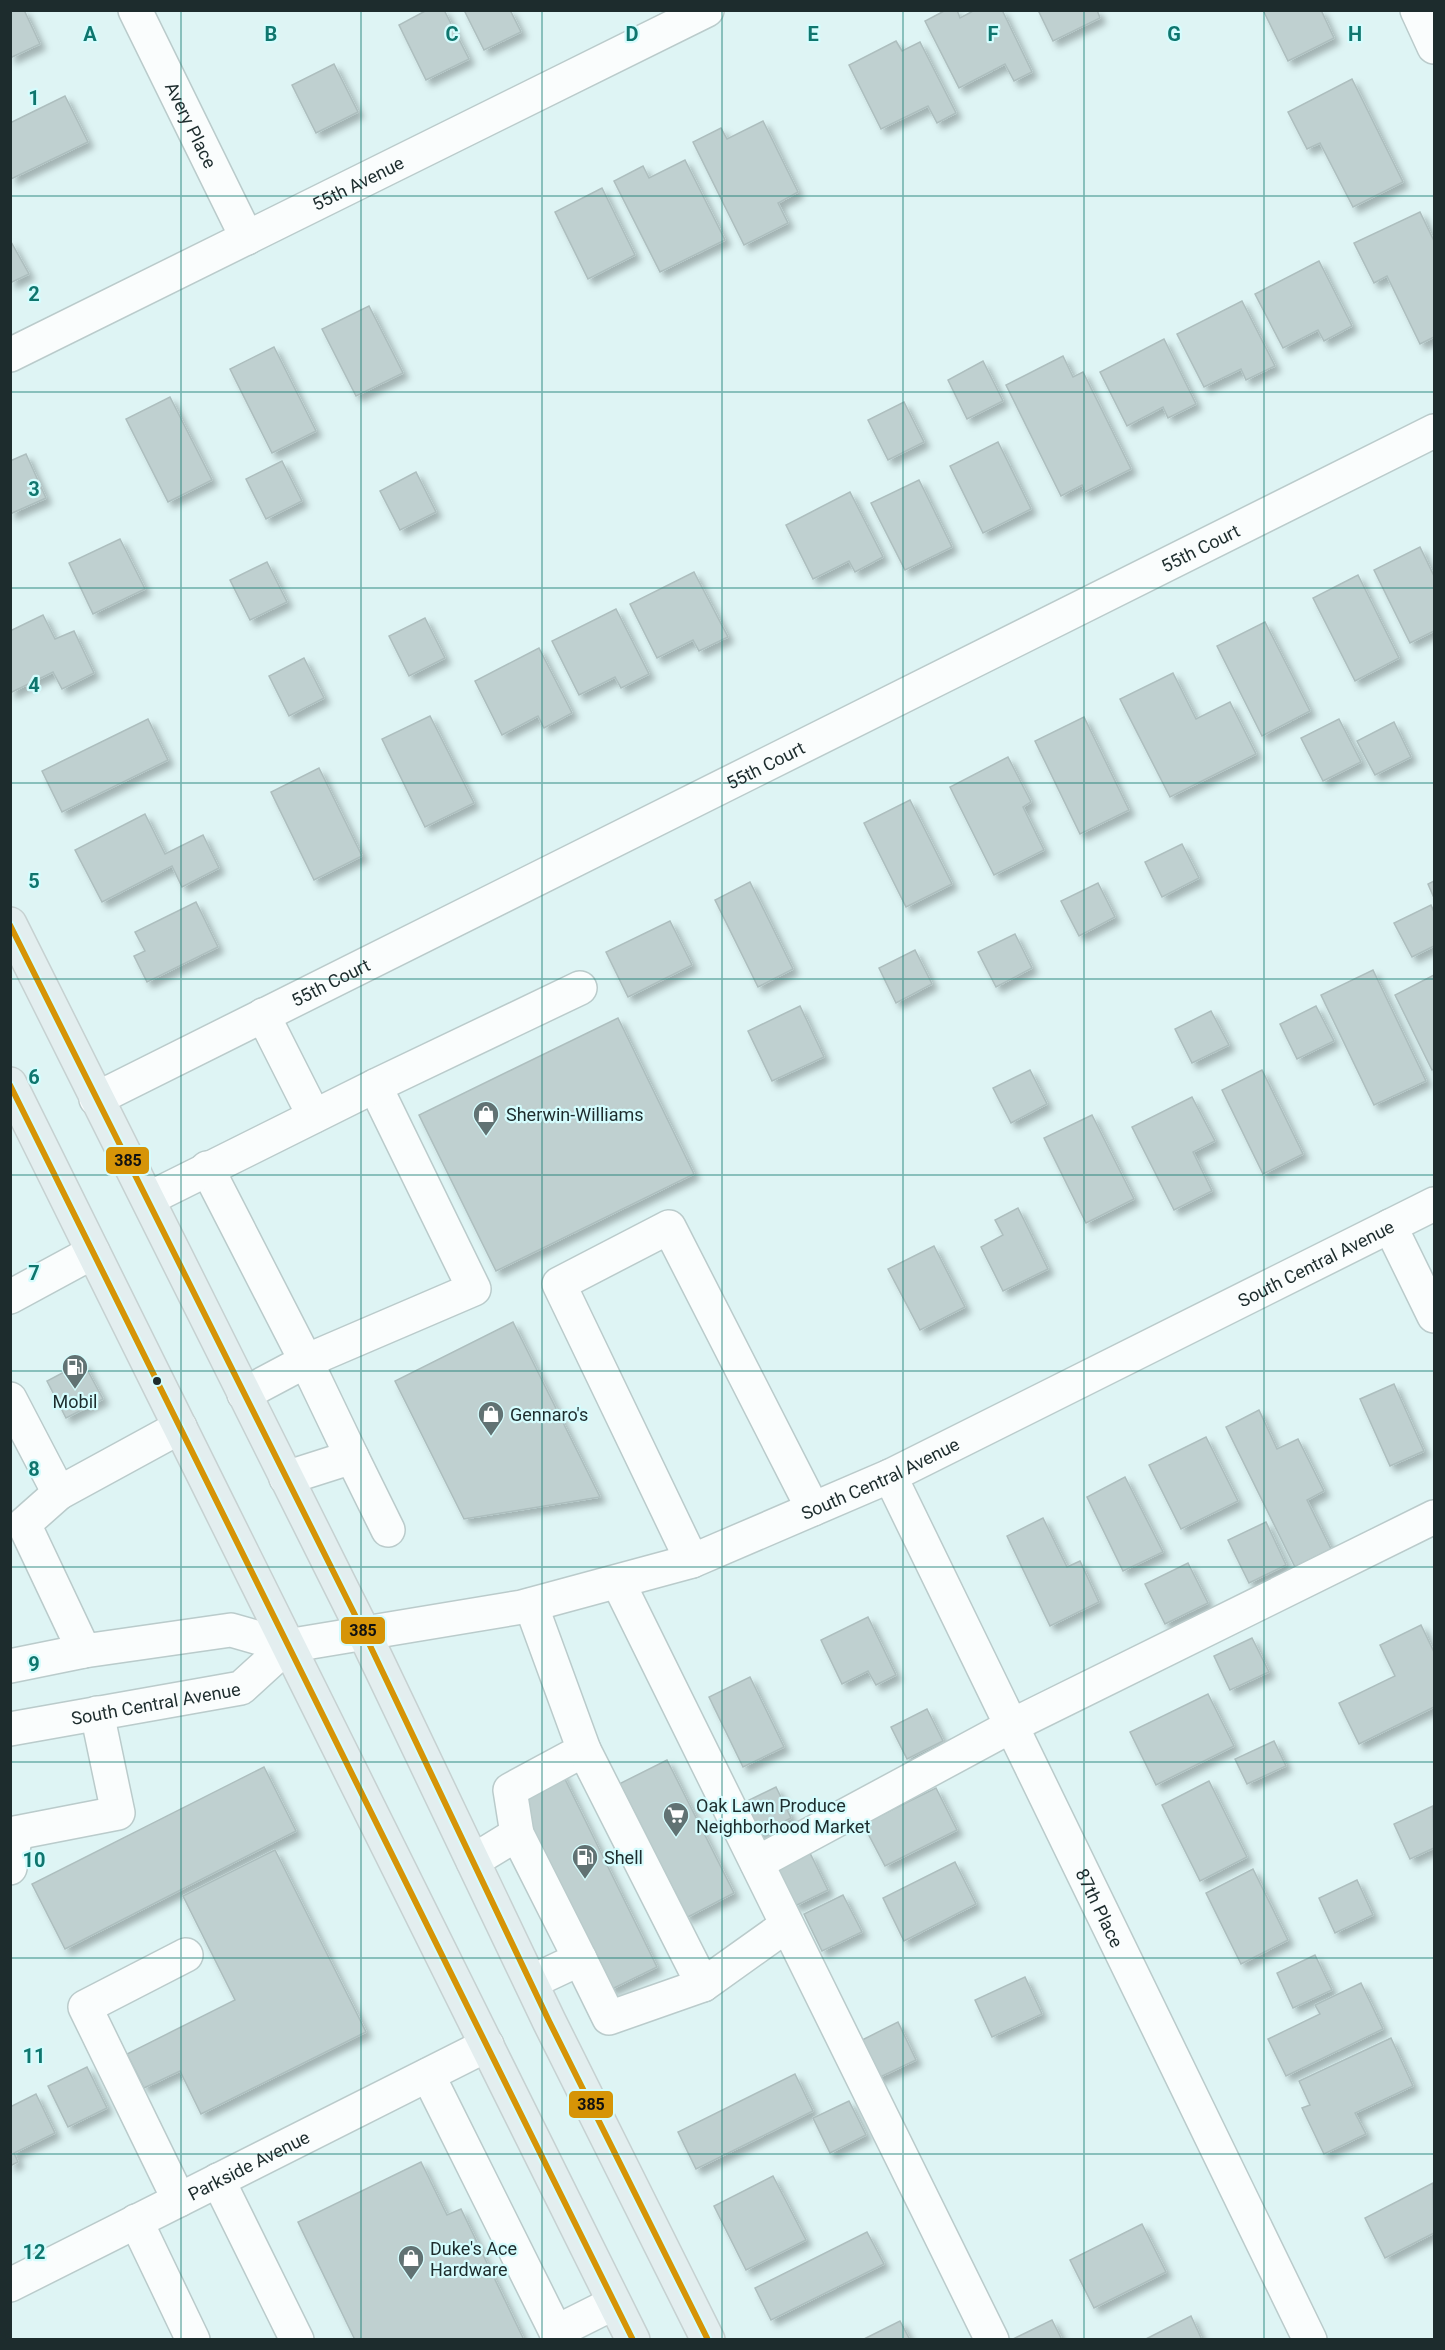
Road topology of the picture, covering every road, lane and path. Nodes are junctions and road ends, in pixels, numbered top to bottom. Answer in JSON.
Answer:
{"nodes":[{"id":1,"x":135,"y":10,"type":"edge"},
{"id":2,"x":707,"y":10,"type":"edge"},
{"id":3,"x":1417,"y":10,"type":"edge"},
{"id":4,"x":1434,"y":47,"type":"edge"},
{"id":5,"x":247,"y":238,"type":"junction"},
{"id":6,"x":10,"y":355,"type":"edge"},
{"id":7,"x":1434,"y":431,"type":"edge"},
{"id":8,"x":10,"y":924,"type":"edge"},
{"id":9,"x":580,"y":988,"type":"dead end"},
{"id":10,"x":263,"y":1015,"type":"junction"},
{"id":11,"x":10,"y":1084,"type":"edge"},
{"id":12,"x":375,"y":1086,"type":"junction"},
{"id":13,"x":96,"y":1099,"type":"junction"},
{"id":14,"x":314,"y":1116,"type":"junction"},
{"id":15,"x":207,"y":1168,"type":"junction"},
{"id":16,"x":148,"y":1199,"type":"junction"},
{"id":17,"x":1434,"y":1204,"type":"edge"},
{"id":18,"x":1390,"y":1226,"type":"junction"},
{"id":19,"x":93,"y":1252,"type":"junction"},
{"id":20,"x":10,"y":1297,"type":"edge"},
{"id":21,"x":1434,"y":1316,"type":"edge"},
{"id":22,"x":306,"y":1361,"type":"junction"},
{"id":23,"x":244,"y":1394,"type":"junction"},
{"id":24,"x":10,"y":1399,"type":"edge"},
{"id":25,"x":180,"y":1427,"type":"junction"},
{"id":26,"x":352,"y":1457,"type":"junction"},
{"id":27,"x":890,"y":1476,"type":"junction"},
{"id":28,"x":286,"y":1478,"type":"junction"},
{"id":29,"x":59,"y":1493,"type":"junction"},
{"id":30,"x":813,"y":1509,"type":"junction"},
{"id":31,"x":1434,"y":1517,"type":"edge"},
{"id":32,"x":388,"y":1530,"type":"dead end"},
{"id":33,"x":692,"y":1561,"type":"junction"},
{"id":34,"x":618,"y":1582,"type":"junction"},
{"id":35,"x":531,"y":1605,"type":"junction"},
{"id":36,"x":364,"y":1634,"type":"junction"},
{"id":37,"x":287,"y":1646,"type":"junction"},
{"id":38,"x":84,"y":1652,"type":"junction"},
{"id":39,"x":10,"y":1666,"type":"edge"},
{"id":40,"x":97,"y":1713,"type":"junction"},
{"id":41,"x":1013,"y":1725,"type":"junction"},
{"id":42,"x":10,"y":1729,"type":"edge"},
{"id":43,"x":584,"y":1750,"type":"junction"},
{"id":44,"x":13,"y":1833,"type":"edge"},
{"id":45,"x":517,"y":1834,"type":"junction"},
{"id":46,"x":473,"y":1861,"type":"junction"},
{"id":47,"x":757,"y":1863,"type":"junction"},
{"id":48,"x":10,"y":1868,"type":"edge"},
{"id":49,"x":787,"y":1925,"type":"junction"},
{"id":50,"x":186,"y":1955,"type":"dead end"},
{"id":51,"x":580,"y":1959,"type":"junction"},
{"id":52,"x":531,"y":1982,"type":"junction"},
{"id":53,"x":703,"y":1985,"type":"junction"},
{"id":54,"x":487,"y":2045,"type":"junction"},
{"id":55,"x":428,"y":2075,"type":"junction"},
{"id":56,"x":218,"y":2180,"type":"junction"},
{"id":57,"x":179,"y":2200,"type":"junction"},
{"id":58,"x":136,"y":2222,"type":"junction"},
{"id":59,"x":10,"y":2285,"type":"edge"},
{"id":60,"x":614,"y":2303,"type":"junction"},
{"id":61,"x":558,"y":2336,"type":"edge"},
{"id":62,"x":988,"y":2338,"type":"edge"},
{"id":63,"x":193,"y":2340,"type":"edge"},
{"id":64,"x":297,"y":2340,"type":"edge"},
{"id":65,"x":633,"y":2340,"type":"edge"},
{"id":66,"x":708,"y":2340,"type":"edge"},
{"id":67,"x":1310,"y":2340,"type":"edge"}],
"edges":[{"from":1,"to":5,"type":"street","name":"Avery Place"},
{"from":2,"to":5,"type":"street","name":"55th Avenue"},
{"from":3,"to":4,"type":"street"},
{"from":5,"to":6,"type":"street","name":"55th Avenue"},
{"from":7,"to":10,"type":"street","name":"55th Court"},
{"from":8,"to":13,"type":"main road"},
{"from":9,"to":12,"type":"street"},
{"from":10,"to":13,"type":"street","name":"55th Court"},
{"from":10,"to":14,"type":"street"},
{"from":11,"to":19,"type":"main road"},
{"from":12,"to":14,"type":"street"},
{"from":12,"to":22,"type":"street"},
{"from":13,"to":16,"type":"main road"},
{"from":14,"to":15,"type":"street"},
{"from":15,"to":16,"type":"street"},
{"from":15,"to":22,"type":"street"},
{"from":16,"to":23,"type":"main road"},
{"from":17,"to":18,"type":"street","name":"South Central Avenue"},
{"from":18,"to":21,"type":"street"},
{"from":18,"to":27,"type":"street","name":"South Central Avenue"},
{"from":19,"to":20,"type":"street"},
{"from":19,"to":25,"type":"main road"},
{"from":22,"to":23,"type":"street"},
{"from":22,"to":26,"type":"street"},
{"from":23,"to":28,"type":"main road"},
{"from":24,"to":29,"type":"street"},
{"from":25,"to":29,"type":"street"},
{"from":25,"to":37,"type":"main road"},
{"from":26,"to":28,"type":"street"},
{"from":26,"to":32,"type":"street"},
{"from":27,"to":30,"type":"street","name":"South Central Avenue"},
{"from":27,"to":41,"type":"street","name":"87th Place"},
{"from":28,"to":36,"type":"main road"},
{"from":29,"to":38,"type":"street"},
{"from":30,"to":33,"type":"street","name":"South Central Avenue"},
{"from":30,"to":33,"type":"street"},
{"from":31,"to":41,"type":"street"},
{"from":33,"to":34,"type":"street","name":"South Central Avenue"},
{"from":34,"to":35,"type":"street","name":"South Central Avenue"},
{"from":34,"to":47,"type":"street"},
{"from":35,"to":36,"type":"street","name":"South Central Avenue"},
{"from":35,"to":43,"type":"street"},
{"from":36,"to":37,"type":"street","name":"South Central Avenue"},
{"from":36,"to":46,"type":"main road"},
{"from":37,"to":38,"type":"street","name":"South Central Avenue"},
{"from":37,"to":40,"type":"street","name":"South Central Avenue"},
{"from":37,"to":54,"type":"main road"},
{"from":38,"to":39,"type":"street","name":"South Central Avenue"},
{"from":40,"to":42,"type":"street","name":"South Central Avenue"},
{"from":40,"to":44,"type":"street"},
{"from":41,"to":47,"type":"street"},
{"from":41,"to":67,"type":"street","name":"87th Place"},
{"from":43,"to":45,"type":"street"},
{"from":43,"to":53,"type":"street"},
{"from":44,"to":48,"type":"street"},
{"from":45,"to":46,"type":"street"},
{"from":45,"to":51,"type":"street"},
{"from":46,"to":52,"type":"main road"},
{"from":47,"to":49,"type":"street"},
{"from":49,"to":53,"type":"street"},
{"from":49,"to":62,"type":"street"},
{"from":50,"to":57,"type":"street"},
{"from":51,"to":52,"type":"street"},
{"from":51,"to":53,"type":"street"},
{"from":52,"to":66,"type":"main road"},
{"from":54,"to":55,"type":"street","name":"Parkside Avenue"},
{"from":54,"to":60,"type":"main road"},
{"from":55,"to":56,"type":"street","name":"Parkside Avenue"},
{"from":55,"to":61,"type":"street"},
{"from":56,"to":57,"type":"street","name":"Parkside Avenue"},
{"from":56,"to":64,"type":"street"},
{"from":57,"to":58,"type":"street","name":"Parkside Avenue"},
{"from":58,"to":59,"type":"street","name":"Parkside Avenue"},
{"from":58,"to":63,"type":"street"},
{"from":60,"to":61,"type":"street"},
{"from":60,"to":65,"type":"main road"}]}
